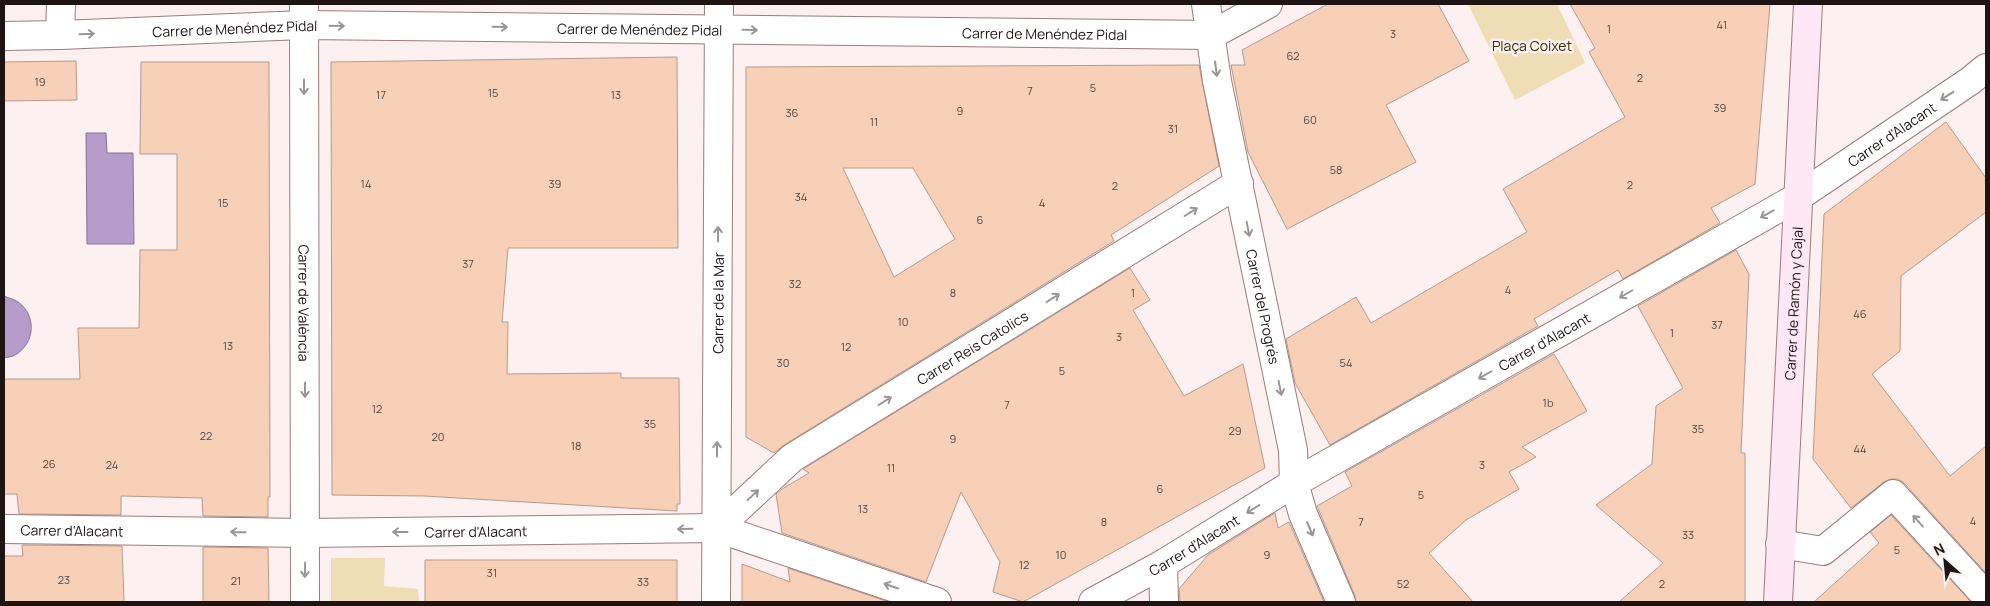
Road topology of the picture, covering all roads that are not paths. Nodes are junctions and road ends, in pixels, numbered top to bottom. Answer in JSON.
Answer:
{"nodes":[{"id":1,"x":61,"y":4,"type":"edge"},
{"id":2,"x":1206,"y":4,"type":"edge"},
{"id":3,"x":1268,"y":4,"type":"edge"},
{"id":4,"x":1808,"y":4,"type":"edge"},
{"id":5,"x":304,"y":14,"type":"edge"},
{"id":6,"x":719,"y":17,"type":"edge"},
{"id":7,"x":60,"y":35,"type":"junction"},
{"id":8,"x":1211,"y":35,"type":"junction"},
{"id":9,"x":4,"y":36,"type":"edge"},
{"id":10,"x":1986,"y":68,"type":"edge"},
{"id":11,"x":1239,"y":183,"type":"junction"},
{"id":12,"x":1798,"y":197,"type":"junction"},
{"id":13,"x":1294,"y":483,"type":"junction"},
{"id":14,"x":717,"y":528,"type":"junction"},
{"id":15,"x":4,"y":529,"type":"edge"},
{"id":16,"x":306,"y":533,"type":"junction"},
{"id":17,"x":1780,"y":544,"type":"junction"},
{"id":18,"x":1163,"y":564,"type":"junction"},
{"id":19,"x":1986,"y":596,"type":"edge"},
{"id":20,"x":305,"y":602,"type":"edge"},
{"id":21,"x":716,"y":602,"type":"edge"},
{"id":22,"x":937,"y":602,"type":"edge"},
{"id":23,"x":1093,"y":602,"type":"edge"},
{"id":24,"x":1164,"y":602,"type":"edge"},
{"id":25,"x":1341,"y":602,"type":"edge"},
{"id":26,"x":1778,"y":602,"type":"edge"}],
"edges":[{"from":1,"to":7,"type":"street"},
{"from":2,"to":8,"type":"street","name":"Carrer del Progrés"},
{"from":3,"to":8,"type":"street","name":"Carrer de Menéndez Pidal"},
{"from":4,"to":12,"type":"street","name":"Carrer de Ramón y Cajal"},
{"from":5,"to":6,"type":"street","name":"Carrer de Menéndez Pidal","one_way":true},
{"from":7,"to":5,"type":"street","name":"Carrer de Menéndez Pidal","one_way":true},
{"from":5,"to":16,"type":"street","name":"Carrer de València","one_way":true},
{"from":6,"to":8,"type":"street","name":"Carrer de Menéndez Pidal","one_way":true},
{"from":14,"to":6,"type":"street","name":"Carrer de la Mar","one_way":true},
{"from":7,"to":9,"type":"street","name":"Carrer de Menéndez Pidal"},
{"from":8,"to":11,"type":"street","name":"Carrer del Progrés","one_way":true},
{"from":10,"to":12,"type":"street","name":"Carrer d'Alacant","one_way":true},
{"from":11,"to":13,"type":"street","name":"Carrer del Progrés","one_way":true},
{"from":14,"to":11,"type":"street","name":"Carrer Reis Catolics","one_way":true},
{"from":12,"to":13,"type":"street","name":"Carrer d'Alacant","one_way":true},
{"from":12,"to":17,"type":"street","name":"Carrer de Ramón y Cajal"},
{"from":13,"to":18,"type":"street","name":"Carrer d'Alacant","one_way":true},
{"from":13,"to":25,"type":"street","name":"Carrer del Progrés","one_way":true},
{"from":14,"to":16,"type":"street","name":"Carrer d'Alacant","one_way":true},
{"from":14,"to":21,"type":"street","name":"Carrer de la Mar"},
{"from":22,"to":14,"type":"street","name":"Carrer d'Alacant","one_way":true},
{"from":16,"to":15,"type":"street","name":"Carrer d'Alacant","one_way":true},
{"from":16,"to":20,"type":"street","name":"Carrer de València","one_way":true},
{"from":19,"to":17,"type":"street","one_way":true},
{"from":17,"to":26,"type":"street","name":"Carrer de Ramón y Cajal"},
{"from":18,"to":23,"type":"street","name":"Carrer d'Alacant"},
{"from":18,"to":24,"type":"street"}]}
